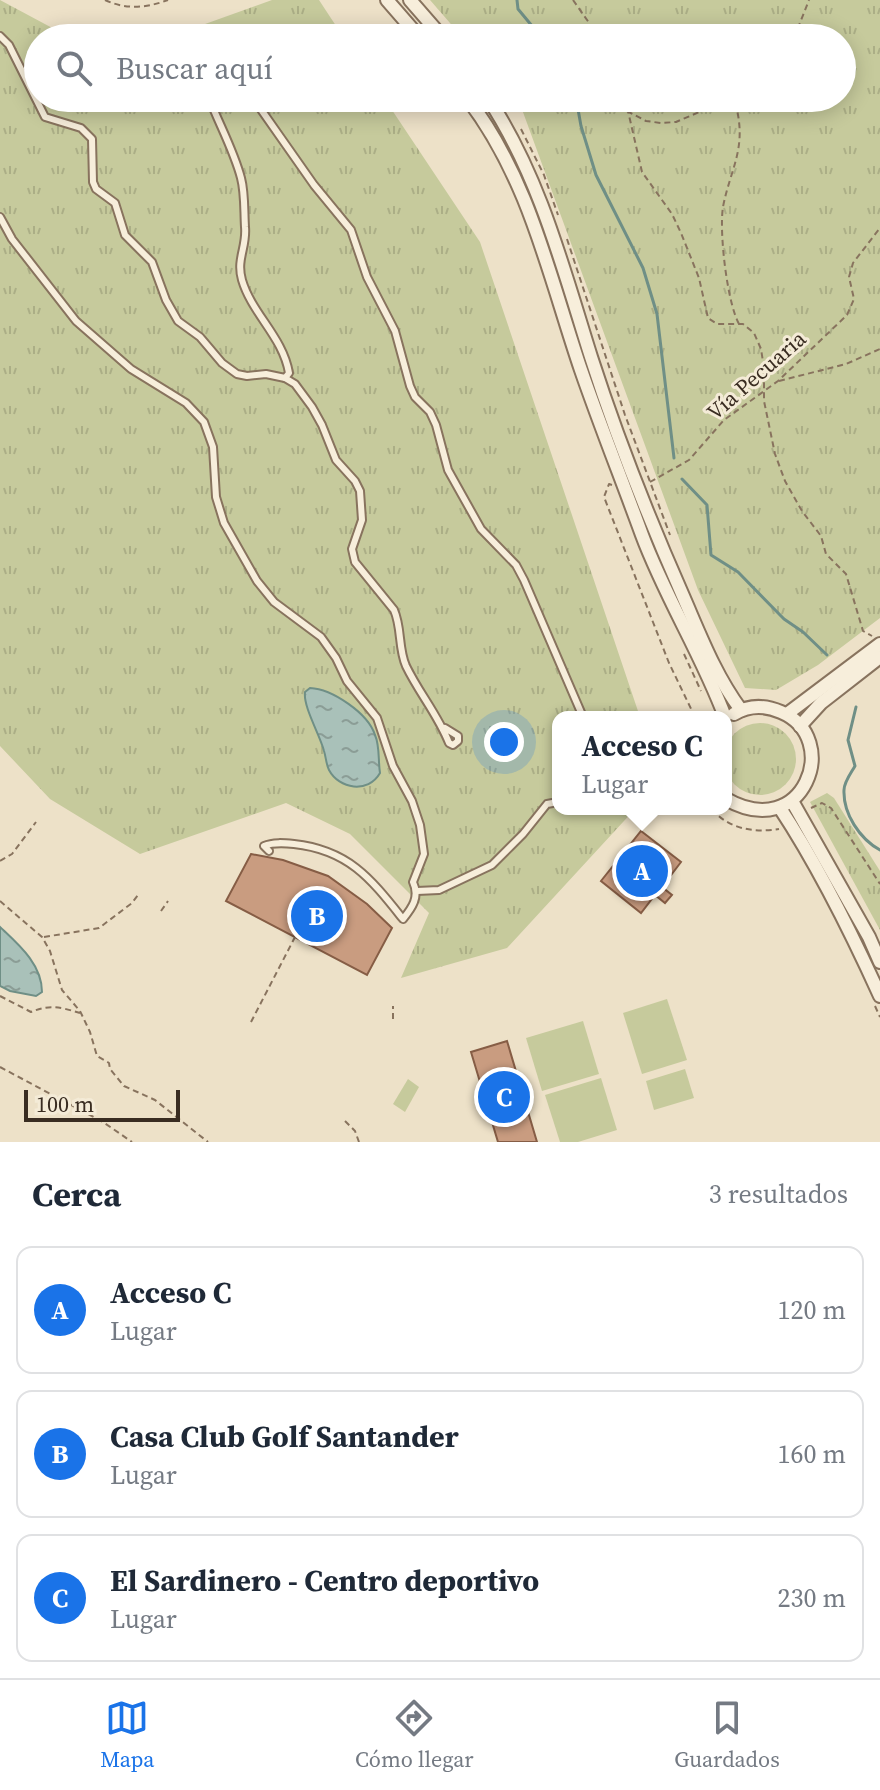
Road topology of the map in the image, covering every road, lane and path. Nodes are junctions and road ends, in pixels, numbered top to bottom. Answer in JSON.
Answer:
{"nodes":[{"id":1,"x":105,"y":0,"type":"edge"},
{"id":2,"x":168,"y":0,"type":"edge"},
{"id":3,"x":387,"y":0,"type":"edge"},
{"id":4,"x":410,"y":0,"type":"edge"},
{"id":5,"x":573,"y":0,"type":"edge"},
{"id":6,"x":809,"y":0,"type":"edge"},
{"id":7,"x":408,"y":24,"type":"edge"},
{"id":8,"x":431,"y":24,"type":"edge"},
{"id":9,"x":590,"y":24,"type":"edge"},
{"id":10,"x":800,"y":24,"type":"edge"},
{"id":11,"x":0,"y":36,"type":"edge"},
{"id":12,"x":24,"y":75,"type":"edge"},
{"id":13,"x":42,"y":112,"type":"edge"},
{"id":14,"x":215,"y":112,"type":"edge"},
{"id":15,"x":263,"y":112,"type":"edge"},
{"id":16,"x":478,"y":112,"type":"edge"},
{"id":17,"x":497,"y":112,"type":"edge"},
{"id":18,"x":627,"y":112,"type":"edge"},
{"id":19,"x":629,"y":112,"type":"edge"},
{"id":20,"x":699,"y":112,"type":"edge"},
{"id":21,"x":738,"y":112,"type":"edge"},
{"id":22,"x":516,"y":122,"type":"dead end"},
{"id":23,"x":0,"y":217,"type":"edge"},
{"id":24,"x":560,"y":220,"type":"dead end"},
{"id":25,"x":880,"y":228,"type":"edge"},
{"id":26,"x":565,"y":235,"type":"dead end"},
{"id":27,"x":739,"y":324,"type":"junction"},
{"id":28,"x":880,"y":349,"type":"edge"},
{"id":29,"x":285,"y":378,"type":"junction"},
{"id":30,"x":778,"y":381,"type":"junction"},
{"id":31,"x":765,"y":390,"type":"junction"},
{"id":32,"x":650,"y":482,"type":"junction"},
{"id":33,"x":627,"y":492,"type":"junction"},
{"id":34,"x":670,"y":535,"type":"dead end"},
{"id":35,"x":880,"y":643,"type":"edge"},
{"id":36,"x":880,"y":657,"type":"edge"},
{"id":37,"x":741,"y":710,"type":"junction"},
{"id":38,"x":580,"y":711,"type":"edge"},
{"id":39,"x":692,"y":711,"type":"edge"},
{"id":40,"x":723,"y":711,"type":"edge"},
{"id":41,"x":787,"y":714,"type":"junction"},
{"id":42,"x":732,"y":715,"type":"edge"},
{"id":43,"x":800,"y":726,"type":"junction"},
{"id":44,"x":445,"y":728,"type":"dead end"},
{"id":45,"x":806,"y":802,"type":"dead end"},
{"id":46,"x":552,"y":803,"type":"edge"},
{"id":47,"x":732,"y":803,"type":"edge"},
{"id":48,"x":786,"y":804,"type":"junction"},
{"id":49,"x":717,"y":815,"type":"edge"},
{"id":50,"x":36,"y":822,"type":"dead end"},
{"id":51,"x":774,"y":822,"type":"dead end"},
{"id":52,"x":269,"y":851,"type":"dead end"},
{"id":53,"x":0,"y":861,"type":"edge"},
{"id":54,"x":880,"y":884,"type":"edge"},
{"id":55,"x":417,"y":891,"type":"junction"},
{"id":56,"x":138,"y":895,"type":"dead end"},
{"id":57,"x":0,"y":901,"type":"edge"},
{"id":58,"x":168,"y":901,"type":"dead end"},
{"id":59,"x":161,"y":911,"type":"dead end"},
{"id":60,"x":42,"y":937,"type":"junction"},
{"id":61,"x":295,"y":937,"type":"dead end"},
{"id":62,"x":880,"y":962,"type":"edge"},
{"id":63,"x":0,"y":996,"type":"edge"},
{"id":64,"x":877,"y":1000,"type":"edge"},
{"id":65,"x":393,"y":1006,"type":"dead end"},
{"id":66,"x":81,"y":1014,"type":"junction"},
{"id":67,"x":880,"y":1017,"type":"edge"},
{"id":68,"x":393,"y":1019,"type":"dead end"},
{"id":69,"x":251,"y":1022,"type":"dead end"},
{"id":70,"x":0,"y":1067,"type":"edge"},
{"id":71,"x":345,"y":1121,"type":"dead end"},
{"id":72,"x":132,"y":1142,"type":"edge"},
{"id":73,"x":208,"y":1142,"type":"edge"},
{"id":74,"x":359,"y":1142,"type":"edge"}],
"edges":[{"from":1,"to":2,"type":"path"},
{"from":3,"to":7,"type":"street"},
{"from":4,"to":8,"type":"street"},
{"from":5,"to":9,"type":"path"},
{"from":6,"to":10,"type":"path"},
{"from":11,"to":12,"type":"lane"},
{"from":13,"to":29,"type":"lane"},
{"from":14,"to":29,"type":"lane"},
{"from":15,"to":38,"type":"lane"},
{"from":16,"to":33,"type":"street"},
{"from":17,"to":37,"type":"street"},
{"from":18,"to":27,"type":"path"},
{"from":19,"to":20,"type":"path"},
{"from":21,"to":27,"type":"path"},
{"from":22,"to":24,"type":"path"},
{"from":23,"to":55,"type":"lane"},
{"from":25,"to":30,"type":"path","name":"Vía Pecuaria"},
{"from":26,"to":32,"type":"path"},
{"from":27,"to":31,"type":"path"},
{"from":28,"to":30,"type":"path"},
{"from":29,"to":44,"type":"lane"},
{"from":30,"to":31,"type":"path","name":"Vía Pecuaria"},
{"from":31,"to":32,"type":"path","name":"Vía Pecuaria"},
{"from":31,"to":35,"type":"path"},
{"from":32,"to":34,"type":"path"},
{"from":33,"to":39,"type":"path"},
{"from":33,"to":40,"type":"street"},
{"from":35,"to":41,"type":"street"},
{"from":36,"to":43,"type":"street"},
{"from":37,"to":41,"type":"street"},
{"from":37,"to":42,"type":"street"},
{"from":41,"to":43,"type":"street"},
{"from":43,"to":48,"type":"street"},
{"from":45,"to":54,"type":"path"},
{"from":46,"to":55,"type":"lane"},
{"from":47,"to":48,"type":"street"},
{"from":48,"to":62,"type":"street"},
{"from":48,"to":64,"type":"street"},
{"from":49,"to":51,"type":"path"},
{"from":50,"to":53,"type":"path"},
{"from":52,"to":55,"type":"lane"},
{"from":56,"to":60,"type":"path"},
{"from":57,"to":60,"type":"path"},
{"from":58,"to":59,"type":"path"},
{"from":60,"to":66,"type":"path"},
{"from":61,"to":69,"type":"path"},
{"from":63,"to":66,"type":"path"},
{"from":64,"to":67,"type":"path"},
{"from":65,"to":68,"type":"path"},
{"from":66,"to":73,"type":"path"},
{"from":70,"to":72,"type":"path"},
{"from":71,"to":74,"type":"path"}]}
